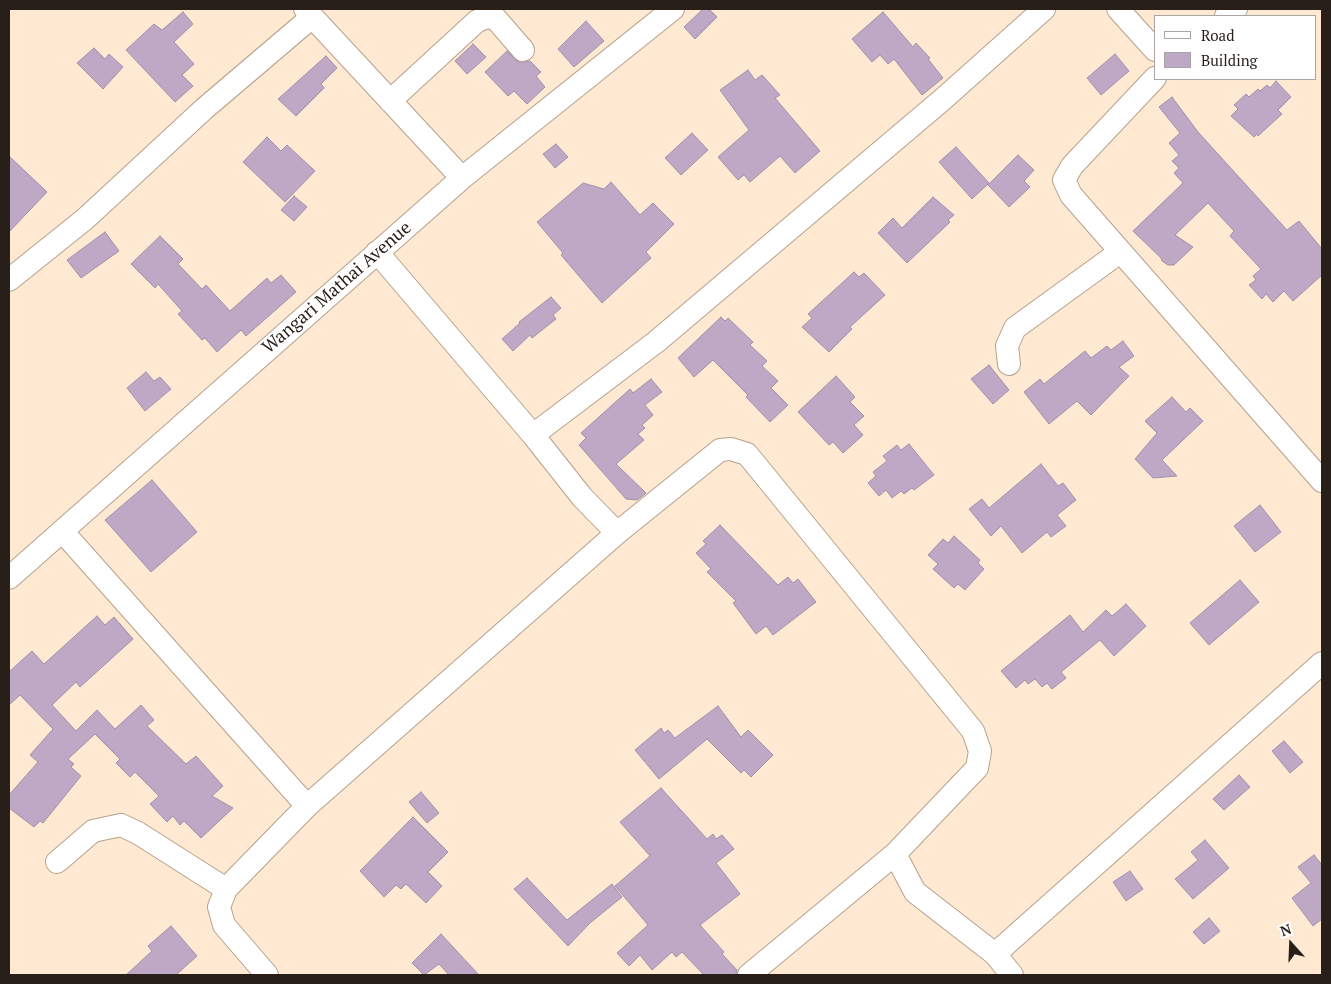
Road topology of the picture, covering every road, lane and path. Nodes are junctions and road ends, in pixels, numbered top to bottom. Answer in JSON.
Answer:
{"nodes":[{"id":1,"x":673,"y":9,"type":"edge"},
{"id":2,"x":1044,"y":9,"type":"edge"},
{"id":3,"x":1118,"y":9,"type":"edge"},
{"id":4,"x":308,"y":13,"type":"edge"},
{"id":5,"x":1154,"y":49,"type":"edge"},
{"id":6,"x":523,"y":50,"type":"dead end"},
{"id":7,"x":1154,"y":79,"type":"edge"},
{"id":8,"x":390,"y":101,"type":"junction"},
{"id":9,"x":462,"y":178,"type":"junction"},
{"id":10,"x":377,"y":252,"type":"junction"},
{"id":11,"x":1120,"y":252,"type":"junction"},
{"id":12,"x":9,"y":280,"type":"edge"},
{"id":13,"x":1009,"y":364,"type":"dead end"},
{"id":14,"x":534,"y":435,"type":"junction"},
{"id":15,"x":1321,"y":477,"type":"edge"},
{"id":16,"x":62,"y":531,"type":"junction"},
{"id":17,"x":617,"y":533,"type":"junction"},
{"id":18,"x":9,"y":578,"type":"edge"},
{"id":19,"x":1322,"y":663,"type":"edge"},
{"id":20,"x":308,"y":806,"type":"junction"},
{"id":21,"x":895,"y":854,"type":"junction"},
{"id":22,"x":57,"y":862,"type":"dead end"},
{"id":23,"x":226,"y":889,"type":"junction"},
{"id":24,"x":995,"y":954,"type":"junction"},
{"id":25,"x":266,"y":975,"type":"edge"},
{"id":26,"x":749,"y":975,"type":"edge"},
{"id":27,"x":1012,"y":975,"type":"edge"}],
"edges":[{"from":1,"to":9,"type":"street","name":"Wangari Mathai Avenue"},
{"from":2,"to":14,"type":"street"},
{"from":3,"to":5,"type":"street"},
{"from":4,"to":8,"type":"street"},
{"from":4,"to":12,"type":"street"},
{"from":6,"to":8,"type":"street"},
{"from":7,"to":11,"type":"street"},
{"from":8,"to":9,"type":"street"},
{"from":9,"to":10,"type":"street","name":"Wangari Mathai Avenue"},
{"from":10,"to":14,"type":"street"},
{"from":10,"to":16,"type":"street","name":"Wangari Mathai Avenue"},
{"from":11,"to":13,"type":"street"},
{"from":11,"to":15,"type":"street"},
{"from":14,"to":17,"type":"street"},
{"from":16,"to":18,"type":"street","name":"Wangari Mathai Avenue"},
{"from":16,"to":20,"type":"street"},
{"from":17,"to":20,"type":"street"},
{"from":17,"to":21,"type":"street"},
{"from":19,"to":24,"type":"street"},
{"from":20,"to":23,"type":"street"},
{"from":21,"to":24,"type":"street"},
{"from":21,"to":26,"type":"street"},
{"from":22,"to":23,"type":"street"},
{"from":23,"to":25,"type":"street"},
{"from":24,"to":27,"type":"street"}]}
